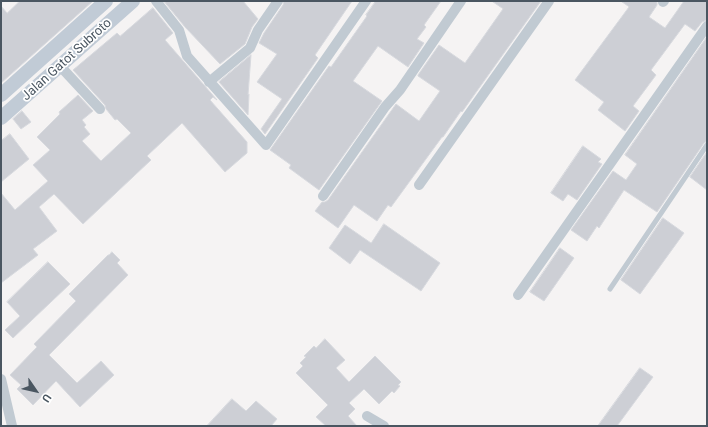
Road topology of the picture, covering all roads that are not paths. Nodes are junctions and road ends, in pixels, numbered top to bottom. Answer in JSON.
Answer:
{"nodes":[{"id":1,"x":106,"y":1,"type":"edge"},
{"id":2,"x":133,"y":1,"type":"edge"},
{"id":3,"x":156,"y":1,"type":"edge"},
{"id":4,"x":278,"y":1,"type":"edge"},
{"id":5,"x":366,"y":1,"type":"edge"},
{"id":6,"x":461,"y":1,"type":"edge"},
{"id":7,"x":549,"y":1,"type":"edge"},
{"id":8,"x":707,"y":26,"type":"edge"},
{"id":9,"x":60,"y":66,"type":"junction"},
{"id":10,"x":209,"y":82,"type":"junction"},
{"id":11,"x":1,"y":95,"type":"edge"},
{"id":12,"x":100,"y":109,"type":"dead end"},
{"id":13,"x":1,"y":118,"type":"edge"},
{"id":14,"x":707,"y":145,"type":"edge"},
{"id":15,"x":419,"y":185,"type":"dead end"},
{"id":16,"x":324,"y":196,"type":"dead end"},
{"id":17,"x":610,"y":289,"type":"dead end"},
{"id":18,"x":518,"y":295,"type":"dead end"},
{"id":19,"x":1,"y":379,"type":"edge"},
{"id":20,"x":367,"y":416,"type":"dead end"},
{"id":21,"x":12,"y":426,"type":"edge"},
{"id":22,"x":384,"y":426,"type":"edge"}],
"edges":[{"from":1,"to":11,"type":"main road"},
{"from":2,"to":9,"type":"main road","name":"Jalan Gatot Subroto"},
{"from":3,"to":10,"type":"street"},
{"from":4,"to":10,"type":"street"},
{"from":5,"to":10,"type":"street"},
{"from":6,"to":16,"type":"street"},
{"from":7,"to":15,"type":"street"},
{"from":8,"to":18,"type":"street"},
{"from":9,"to":12,"type":"street"},
{"from":9,"to":13,"type":"main road","name":"Jalan Gatot Subroto"},
{"from":14,"to":17,"type":"lane"},
{"from":19,"to":21,"type":"street"},
{"from":20,"to":22,"type":"street"}]}
